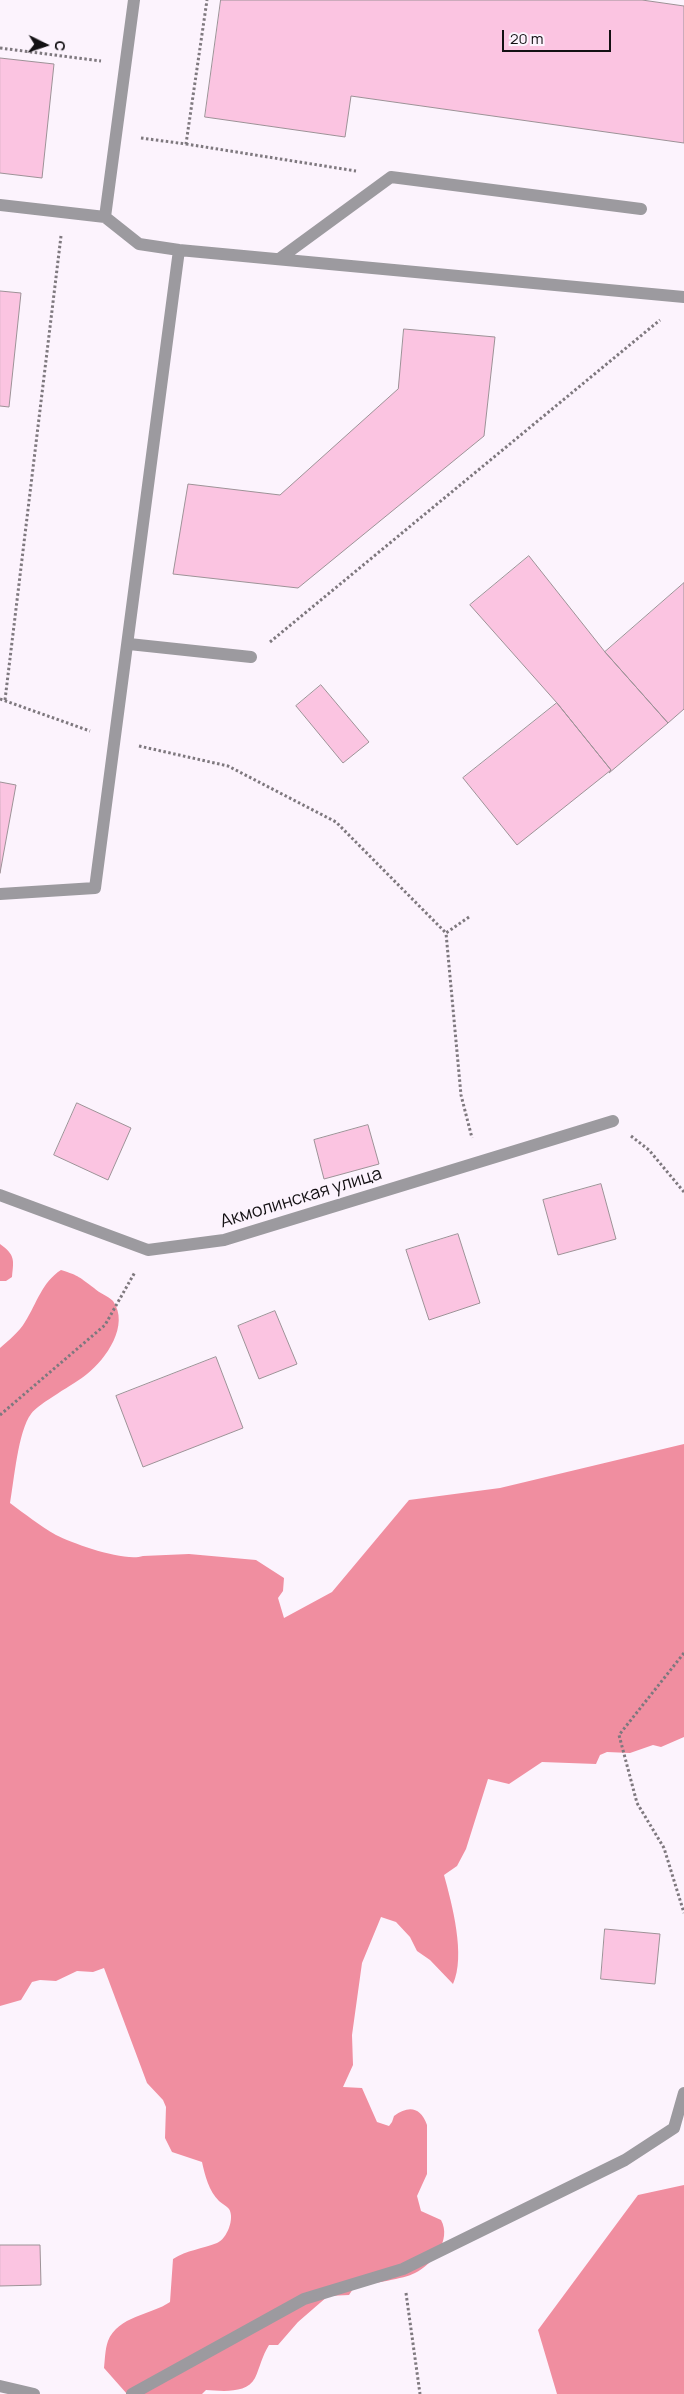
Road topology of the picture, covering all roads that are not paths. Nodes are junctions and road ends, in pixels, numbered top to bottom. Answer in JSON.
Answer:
{"nodes":[{"id":1,"x":134,"y":0,"type":"edge"},
{"id":2,"x":0,"y":205,"type":"edge"},
{"id":3,"x":640,"y":209,"type":"dead end"},
{"id":4,"x":105,"y":217,"type":"junction"},
{"id":5,"x":180,"y":250,"type":"junction"},
{"id":6,"x":279,"y":259,"type":"junction"},
{"id":7,"x":684,"y":297,"type":"edge"},
{"id":8,"x":129,"y":644,"type":"junction"},
{"id":9,"x":251,"y":657,"type":"road end"},
{"id":10,"x":0,"y":894,"type":"edge"},
{"id":11,"x":613,"y":1121,"type":"road end"},
{"id":12,"x":0,"y":1195,"type":"edge"},
{"id":13,"x":684,"y":2093,"type":"edge"},
{"id":14,"x":0,"y":2386,"type":"edge"},
{"id":15,"x":34,"y":2394,"type":"edge"},
{"id":16,"x":132,"y":2394,"type":"edge"}],
"edges":[{"from":1,"to":4,"type":"street"},
{"from":2,"to":4,"type":"street"},
{"from":3,"to":6,"type":"street"},
{"from":4,"to":5,"type":"street"},
{"from":5,"to":6,"type":"street"},
{"from":5,"to":8,"type":"street"},
{"from":6,"to":7,"type":"street"},
{"from":8,"to":9,"type":"street"},
{"from":8,"to":10,"type":"street"},
{"from":11,"to":12,"type":"street","name":"Акмолинская улица"},
{"from":13,"to":16,"type":"street"},
{"from":14,"to":15,"type":"street"}]}
